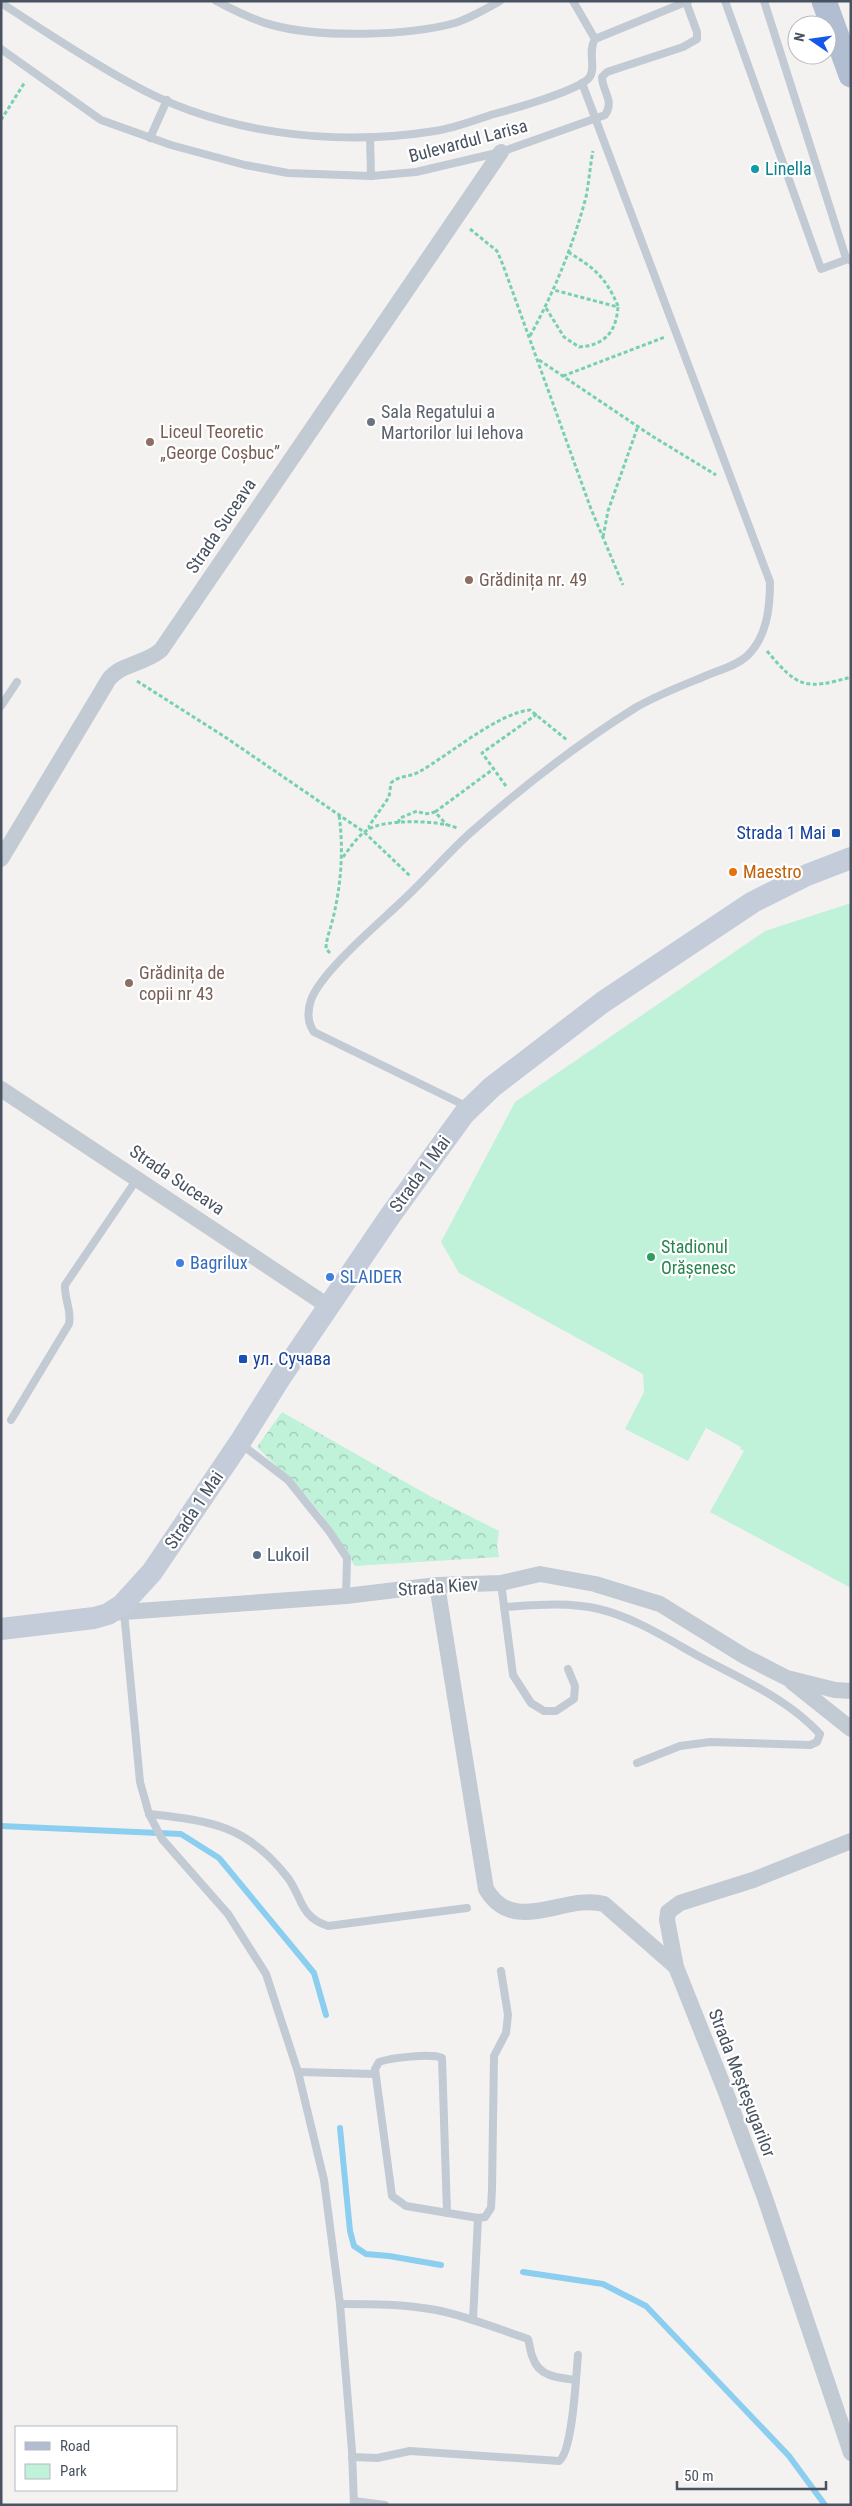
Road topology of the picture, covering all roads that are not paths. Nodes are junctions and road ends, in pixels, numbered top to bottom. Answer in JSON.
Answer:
{"nodes":[{"id":1,"x":216,"y":1,"type":"edge"},
{"id":2,"x":500,"y":1,"type":"edge"},
{"id":3,"x":573,"y":1,"type":"edge"},
{"id":4,"x":725,"y":1,"type":"edge"},
{"id":5,"x":764,"y":1,"type":"edge"},
{"id":6,"x":824,"y":1,"type":"edge"},
{"id":7,"x":687,"y":2,"type":"edge"},
{"id":8,"x":1,"y":3,"type":"edge"},
{"id":9,"x":595,"y":39,"type":"junction"},
{"id":10,"x":1,"y":49,"type":"edge"},
{"id":11,"x":851,"y":75,"type":"edge"},
{"id":12,"x":582,"y":84,"type":"junction"},
{"id":13,"x":167,"y":100,"type":"junction"},
{"id":14,"x":594,"y":118,"type":"junction"},
{"id":15,"x":370,"y":137,"type":"junction"},
{"id":16,"x":150,"y":138,"type":"junction"},
{"id":17,"x":501,"y":152,"type":"junction"},
{"id":18,"x":371,"y":176,"type":"junction"},
{"id":19,"x":849,"y":260,"type":"edge"},
{"id":20,"x":17,"y":682,"type":"dead end"},
{"id":21,"x":1,"y":706,"type":"edge"},
{"id":22,"x":851,"y":858,"type":"edge"},
{"id":23,"x":1,"y":860,"type":"edge"},
{"id":24,"x":1,"y":1089,"type":"edge"},
{"id":25,"x":470,"y":1109,"type":"junction"},
{"id":26,"x":138,"y":1178,"type":"junction"},
{"id":27,"x":328,"y":1306,"type":"junction"},
{"id":28,"x":11,"y":1420,"type":"dead end"},
{"id":29,"x":240,"y":1442,"type":"junction"},
{"id":30,"x":501,"y":1583,"type":"junction"},
{"id":31,"x":437,"y":1585,"type":"junction"},
{"id":32,"x":346,"y":1596,"type":"junction"},
{"id":33,"x":504,"y":1607,"type":"junction"},
{"id":34,"x":116,"y":1613,"type":"junction"},
{"id":35,"x":1,"y":1629,"type":"edge"},
{"id":36,"x":568,"y":1669,"type":"dead end"},
{"id":37,"x":787,"y":1678,"type":"junction"},
{"id":38,"x":851,"y":1691,"type":"edge"},
{"id":39,"x":851,"y":1729,"type":"edge"},
{"id":40,"x":637,"y":1764,"type":"dead end"},
{"id":41,"x":149,"y":1814,"type":"junction"},
{"id":42,"x":851,"y":1841,"type":"edge"},
{"id":43,"x":467,"y":1908,"type":"dead end"},
{"id":44,"x":676,"y":1967,"type":"junction"},
{"id":45,"x":501,"y":1971,"type":"dead end"},
{"id":46,"x":298,"y":2072,"type":"junction"},
{"id":47,"x":375,"y":2074,"type":"junction"},
{"id":48,"x":447,"y":2213,"type":"junction"},
{"id":49,"x":478,"y":2218,"type":"junction"},
{"id":50,"x":340,"y":2304,"type":"junction"},
{"id":51,"x":473,"y":2320,"type":"junction"},
{"id":52,"x":578,"y":2355,"type":"dead end"},
{"id":53,"x":576,"y":2380,"type":"junction"},
{"id":54,"x":851,"y":2453,"type":"edge"},
{"id":55,"x":352,"y":2457,"type":"junction"},
{"id":56,"x":354,"y":2503,"type":"edge"},
{"id":57,"x":385,"y":2505,"type":"edge"}],
"edges":[{"from":1,"to":2,"type":"lane"},
{"from":3,"to":9,"type":"lane"},
{"from":4,"to":19,"type":"lane"},
{"from":5,"to":19,"type":"lane"},
{"from":6,"to":11,"type":"main road"},
{"from":7,"to":9,"type":"lane","name":"Bulevardul Larisa"},
{"from":7,"to":14,"type":"lane","name":"Bulevardul Larisa"},
{"from":8,"to":13,"type":"lane","name":"Bulevardul Larisa"},
{"from":9,"to":12,"type":"lane"},
{"from":10,"to":16,"type":"lane","name":"Bulevardul Larisa"},
{"from":12,"to":14,"type":"lane"},
{"from":12,"to":15,"type":"lane","name":"Bulevardul Larisa"},
{"from":13,"to":15,"type":"lane","name":"Bulevardul Larisa"},
{"from":13,"to":16,"type":"lane"},
{"from":14,"to":17,"type":"lane","name":"Bulevardul Larisa"},
{"from":14,"to":25,"type":"lane"},
{"from":15,"to":18,"type":"lane"},
{"from":16,"to":18,"type":"lane","name":"Bulevardul Larisa"},
{"from":17,"to":18,"type":"lane","name":"Bulevardul Larisa"},
{"from":17,"to":23,"type":"street","name":"Strada Suceava"},
{"from":20,"to":21,"type":"lane"},
{"from":22,"to":25,"type":"main road","name":"Strada 1 Mai"},
{"from":24,"to":26,"type":"street","name":"Strada Suceava"},
{"from":25,"to":27,"type":"main road","name":"Strada 1 Mai"},
{"from":26,"to":27,"type":"street","name":"Strada Suceava"},
{"from":26,"to":28,"type":"lane"},
{"from":27,"to":29,"type":"main road","name":"Strada 1 Mai"},
{"from":29,"to":32,"type":"lane"},
{"from":29,"to":34,"type":"main road","name":"Strada 1 Mai"},
{"from":30,"to":31,"type":"street","name":"Strada Kiev"},
{"from":30,"to":33,"type":"lane"},
{"from":30,"to":37,"type":"street","name":"Strada Kiev"},
{"from":31,"to":32,"type":"street","name":"Strada Kiev"},
{"from":31,"to":44,"type":"street"},
{"from":32,"to":34,"type":"street","name":"Strada Kiev"},
{"from":33,"to":36,"type":"lane"},
{"from":33,"to":40,"type":"lane"},
{"from":34,"to":35,"type":"main road","name":"Strada Kiev"},
{"from":34,"to":41,"type":"lane"},
{"from":37,"to":38,"type":"street","name":"Strada Kiev"},
{"from":37,"to":39,"type":"street"},
{"from":41,"to":43,"type":"lane"},
{"from":41,"to":46,"type":"lane"},
{"from":42,"to":44,"type":"street","name":"Strada Meșteșugarilor"},
{"from":44,"to":54,"type":"street","name":"Strada Meșteșugarilor"},
{"from":45,"to":49,"type":"lane"},
{"from":46,"to":47,"type":"lane"},
{"from":46,"to":50,"type":"lane"},
{"from":47,"to":48,"type":"lane"},
{"from":47,"to":48,"type":"lane"},
{"from":48,"to":49,"type":"lane"},
{"from":49,"to":51,"type":"lane"},
{"from":50,"to":51,"type":"lane"},
{"from":50,"to":55,"type":"lane"},
{"from":51,"to":53,"type":"lane"},
{"from":52,"to":53,"type":"lane"},
{"from":53,"to":55,"type":"lane"},
{"from":55,"to":56,"type":"lane"},
{"from":56,"to":57,"type":"lane"}]}
